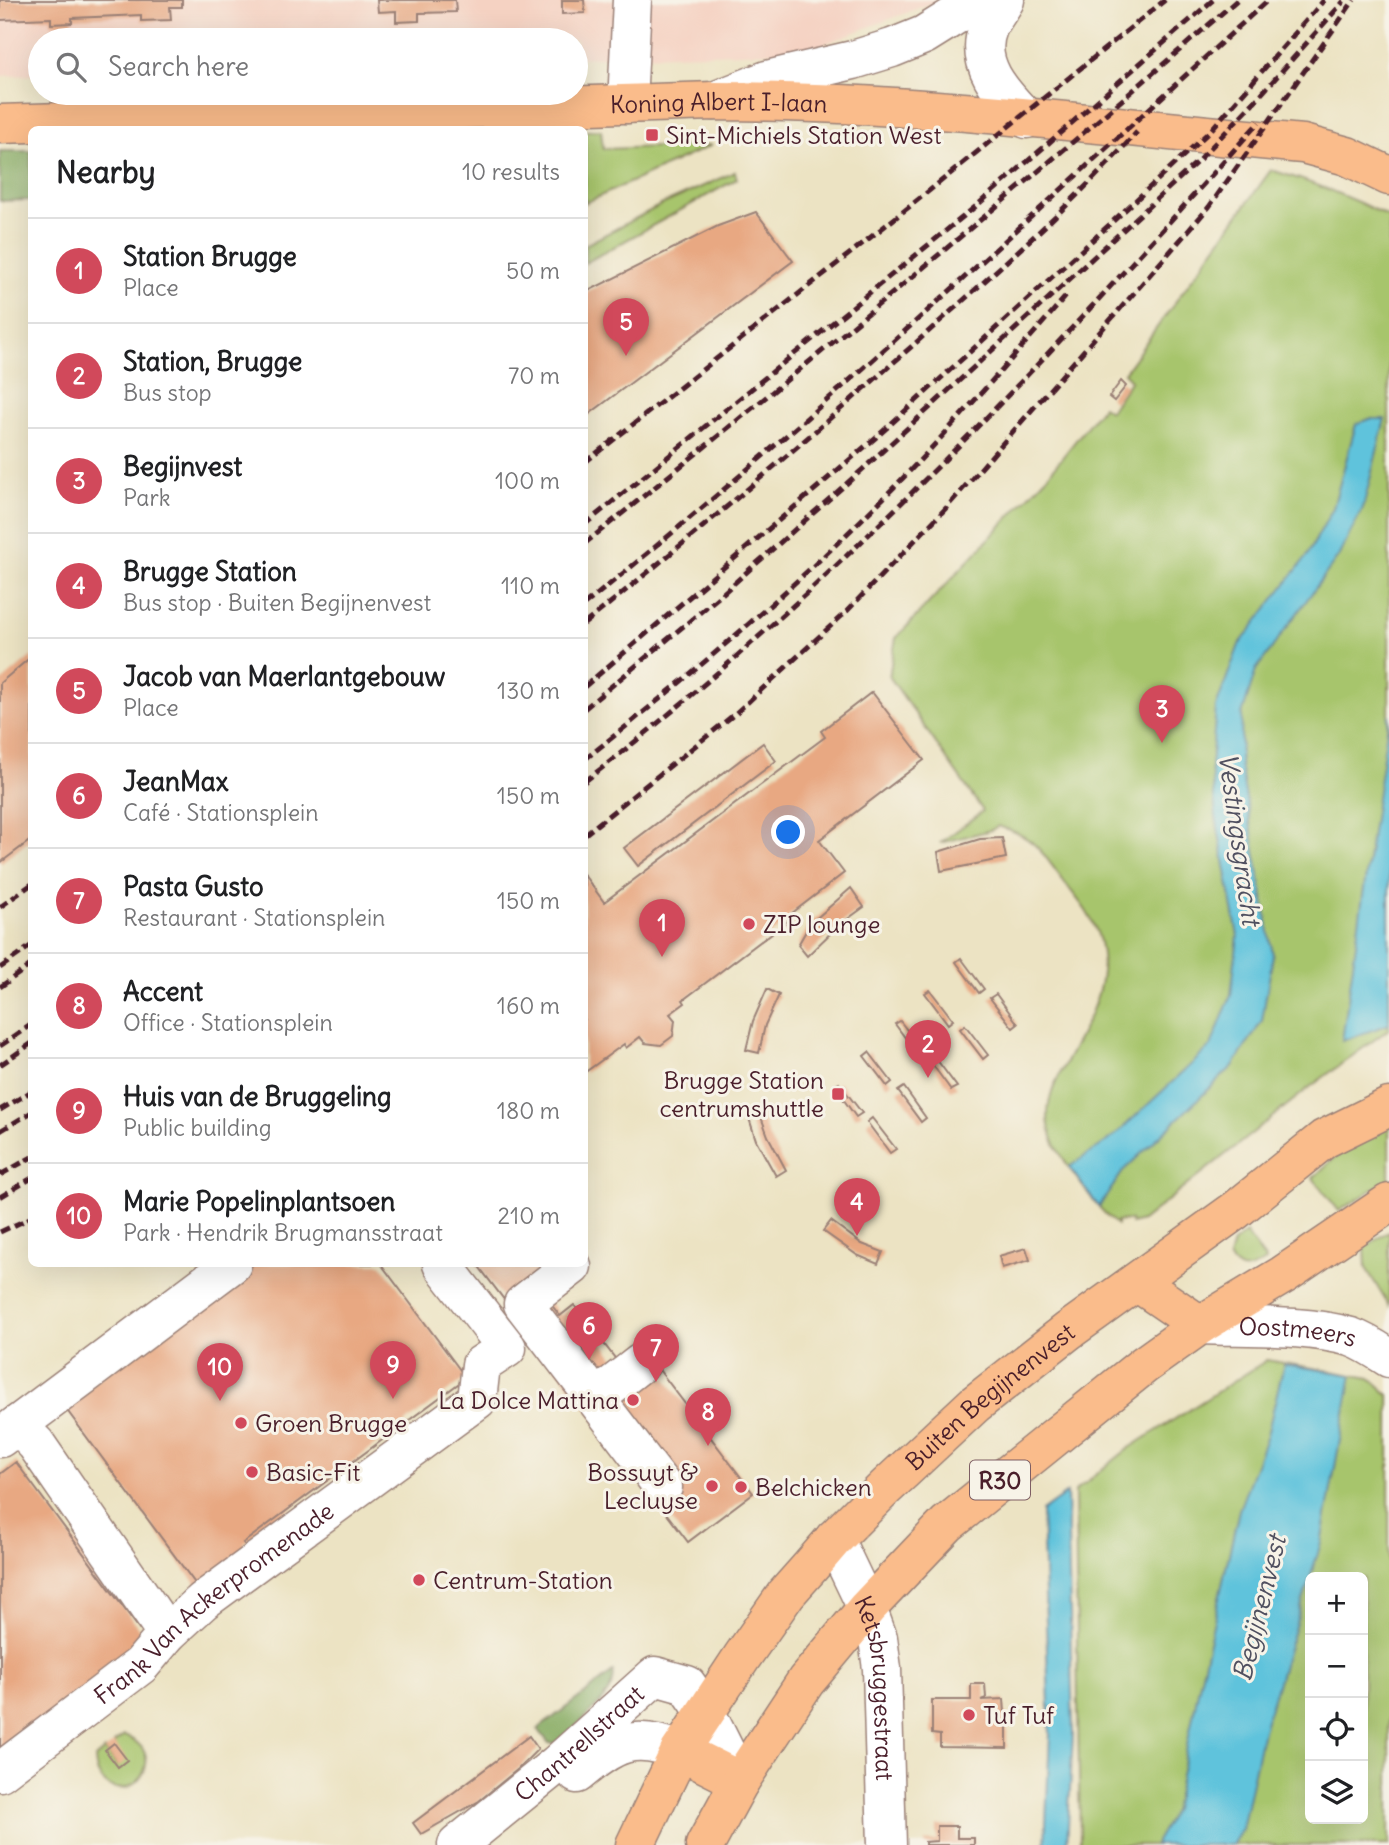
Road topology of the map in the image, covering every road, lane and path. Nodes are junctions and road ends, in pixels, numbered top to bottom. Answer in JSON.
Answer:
{"nodes":[{"id":1,"x":632,"y":0,"type":"edge"},
{"id":2,"x":980,"y":0,"type":"edge"},
{"id":3,"x":1005,"y":0,"type":"edge"},
{"id":4,"x":714,"y":101,"type":"junction"},
{"id":5,"x":627,"y":104,"type":"junction"},
{"id":6,"x":1027,"y":119,"type":"junction"},
{"id":7,"x":0,"y":124,"type":"edge"},
{"id":8,"x":1389,"y":176,"type":"edge"},
{"id":9,"x":1389,"y":1078,"type":"edge"},
{"id":10,"x":1389,"y":1107,"type":"edge"},
{"id":11,"x":1324,"y":1139,"type":"junction"},
{"id":12,"x":1389,"y":1203,"type":"edge"},
{"id":13,"x":228,"y":1267,"type":"edge"},
{"id":14,"x":445,"y":1267,"type":"edge"},
{"id":15,"x":571,"y":1267,"type":"edge"},
{"id":16,"x":1137,"y":1282,"type":"junction"},
{"id":17,"x":1200,"y":1325,"type":"junction"},
{"id":18,"x":528,"y":1340,"type":"junction"},
{"id":19,"x":1389,"y":1358,"type":"edge"},
{"id":20,"x":642,"y":1363,"type":"dead end"},
{"id":21,"x":596,"y":1398,"type":"junction"},
{"id":22,"x":8,"y":1431,"type":"edge"},
{"id":23,"x":663,"y":1487,"type":"dead end"},
{"id":24,"x":834,"y":1539,"type":"junction"},
{"id":25,"x":867,"y":1608,"type":"junction"},
{"id":26,"x":167,"y":1634,"type":"junction"},
{"id":27,"x":705,"y":1711,"type":"junction"},
{"id":28,"x":680,"y":1751,"type":"junction"},
{"id":29,"x":0,"y":1772,"type":"edge"},
{"id":30,"x":740,"y":1781,"type":"junction"},
{"id":31,"x":457,"y":1845,"type":"edge"},
{"id":32,"x":470,"y":1845,"type":"edge"},
{"id":33,"x":635,"y":1845,"type":"edge"},
{"id":34,"x":705,"y":1845,"type":"edge"},
{"id":35,"x":887,"y":1845,"type":"edge"}],
"edges":[{"from":1,"to":5,"type":"street"},
{"from":2,"to":4,"type":"street"},
{"from":3,"to":6,"type":"street"},
{"from":4,"to":5,"type":"main road","name":"Koning Albert I-laan"},
{"from":4,"to":6,"type":"main road","name":"Koning Albert I-laan"},
{"from":5,"to":7,"type":"main road","name":"Koning Albert I-laan"},
{"from":6,"to":8,"type":"main road","name":"Koning Albert I-laan"},
{"from":9,"to":11,"type":"main road"},
{"from":10,"to":11,"type":"main road","name":"Buiten Begijnenvest"},
{"from":11,"to":16,"type":"main road","name":"Buiten Begijnenvest"},
{"from":12,"to":17,"type":"main road","number":"R30"},
{"from":13,"to":22,"type":"street"},
{"from":14,"to":18,"type":"street"},
{"from":15,"to":18,"type":"street"},
{"from":16,"to":17,"type":"main road"},
{"from":16,"to":24,"type":"main road","name":"Buiten Begijnenvest"},
{"from":17,"to":19,"type":"street","name":"Oostmeers"},
{"from":17,"to":25,"type":"main road","number":"R30"},
{"from":18,"to":21,"type":"street"},
{"from":18,"to":26,"type":"street","name":"Frank Van Ackerpromenade"},
{"from":20,"to":21,"type":"street"},
{"from":21,"to":23,"type":"street"},
{"from":22,"to":26,"type":"street"},
{"from":24,"to":25,"type":"street","name":"Ketsbruggestraat"},
{"from":24,"to":27,"type":"main road","name":"Buiten Begijnenvest"},
{"from":25,"to":30,"type":"main road","number":"R30"},
{"from":25,"to":35,"type":"street","name":"Ketsbruggestraat"},
{"from":26,"to":29,"type":"street","name":"Frank Van Ackerpromenade"},
{"from":27,"to":28,"type":"main road","name":"Buiten Begijnenvest"},
{"from":27,"to":30,"type":"street","name":"Chantrellstraat"},
{"from":27,"to":31,"type":"street","name":"Chantrellstraat"},
{"from":28,"to":30,"type":"main road"},
{"from":28,"to":32,"type":"street","name":"Chantrellstraat"},
{"from":28,"to":33,"type":"main road","name":"Buiten Begijnenvest"},
{"from":30,"to":34,"type":"main road","number":"R30"}]}
